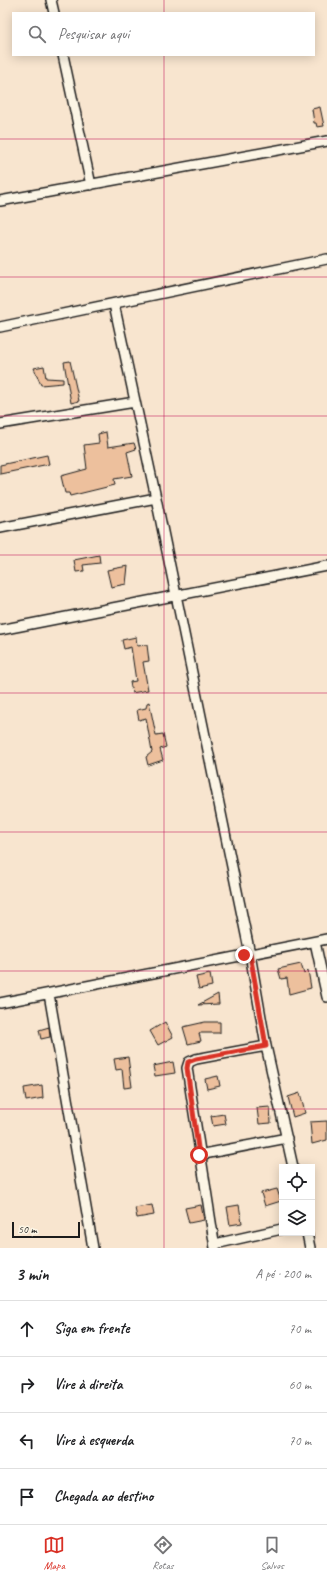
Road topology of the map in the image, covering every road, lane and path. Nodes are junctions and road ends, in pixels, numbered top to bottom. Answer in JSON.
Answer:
{"nodes":[{"id":1,"x":51,"y":0,"type":"edge"},
{"id":2,"x":54,"y":12,"type":"edge"},
{"id":3,"x":63,"y":56,"type":"edge"},
{"id":4,"x":327,"y":141,"type":"edge"},
{"id":5,"x":91,"y":185,"type":"junction"},
{"id":6,"x":0,"y":201,"type":"edge"},
{"id":7,"x":327,"y":258,"type":"edge"},
{"id":8,"x":114,"y":304,"type":"junction"},
{"id":9,"x":0,"y":327,"type":"edge"},
{"id":10,"x":135,"y":402,"type":"junction"},
{"id":11,"x":0,"y":424,"type":"edge"},
{"id":12,"x":156,"y":498,"type":"junction"},
{"id":13,"x":0,"y":528,"type":"edge"},
{"id":14,"x":327,"y":566,"type":"edge"},
{"id":15,"x":176,"y":597,"type":"junction"},
{"id":16,"x":0,"y":630,"type":"edge"},
{"id":17,"x":327,"y":939,"type":"edge"},
{"id":18,"x":315,"y":942,"type":"junction"},
{"id":19,"x":250,"y":954,"type":"junction"},
{"id":20,"x":49,"y":994,"type":"junction"},
{"id":21,"x":327,"y":997,"type":"edge"},
{"id":22,"x":0,"y":1003,"type":"edge"},
{"id":23,"x":266,"y":1046,"type":"junction"},
{"id":24,"x":287,"y":1138,"type":"junction"},
{"id":25,"x":199,"y":1155,"type":"junction"},
{"id":26,"x":292,"y":1164,"type":"edge"},
{"id":27,"x":279,"y":1230,"type":"edge"},
{"id":28,"x":308,"y":1236,"type":"edge"},
{"id":29,"x":215,"y":1246,"type":"edge"},
{"id":30,"x":93,"y":1248,"type":"edge"},
{"id":31,"x":310,"y":1248,"type":"edge"}],
"edges":[{"from":1,"to":2,"type":"street"},
{"from":3,"to":5,"type":"street"},
{"from":4,"to":5,"type":"street"},
{"from":5,"to":6,"type":"street"},
{"from":7,"to":8,"type":"street"},
{"from":8,"to":9,"type":"street"},
{"from":8,"to":10,"type":"street"},
{"from":10,"to":11,"type":"street"},
{"from":10,"to":12,"type":"street"},
{"from":12,"to":13,"type":"street"},
{"from":12,"to":15,"type":"street"},
{"from":14,"to":15,"type":"street"},
{"from":15,"to":16,"type":"street"},
{"from":15,"to":19,"type":"street"},
{"from":17,"to":18,"type":"street"},
{"from":18,"to":19,"type":"street"},
{"from":18,"to":21,"type":"street"},
{"from":19,"to":20,"type":"street"},
{"from":19,"to":23,"type":"street"},
{"from":20,"to":22,"type":"street"},
{"from":20,"to":30,"type":"street"},
{"from":23,"to":24,"type":"street"},
{"from":23,"to":25,"type":"street"},
{"from":24,"to":25,"type":"street"},
{"from":24,"to":26,"type":"street"},
{"from":25,"to":29,"type":"street"},
{"from":27,"to":29,"type":"street"},
{"from":28,"to":31,"type":"street"}]}
